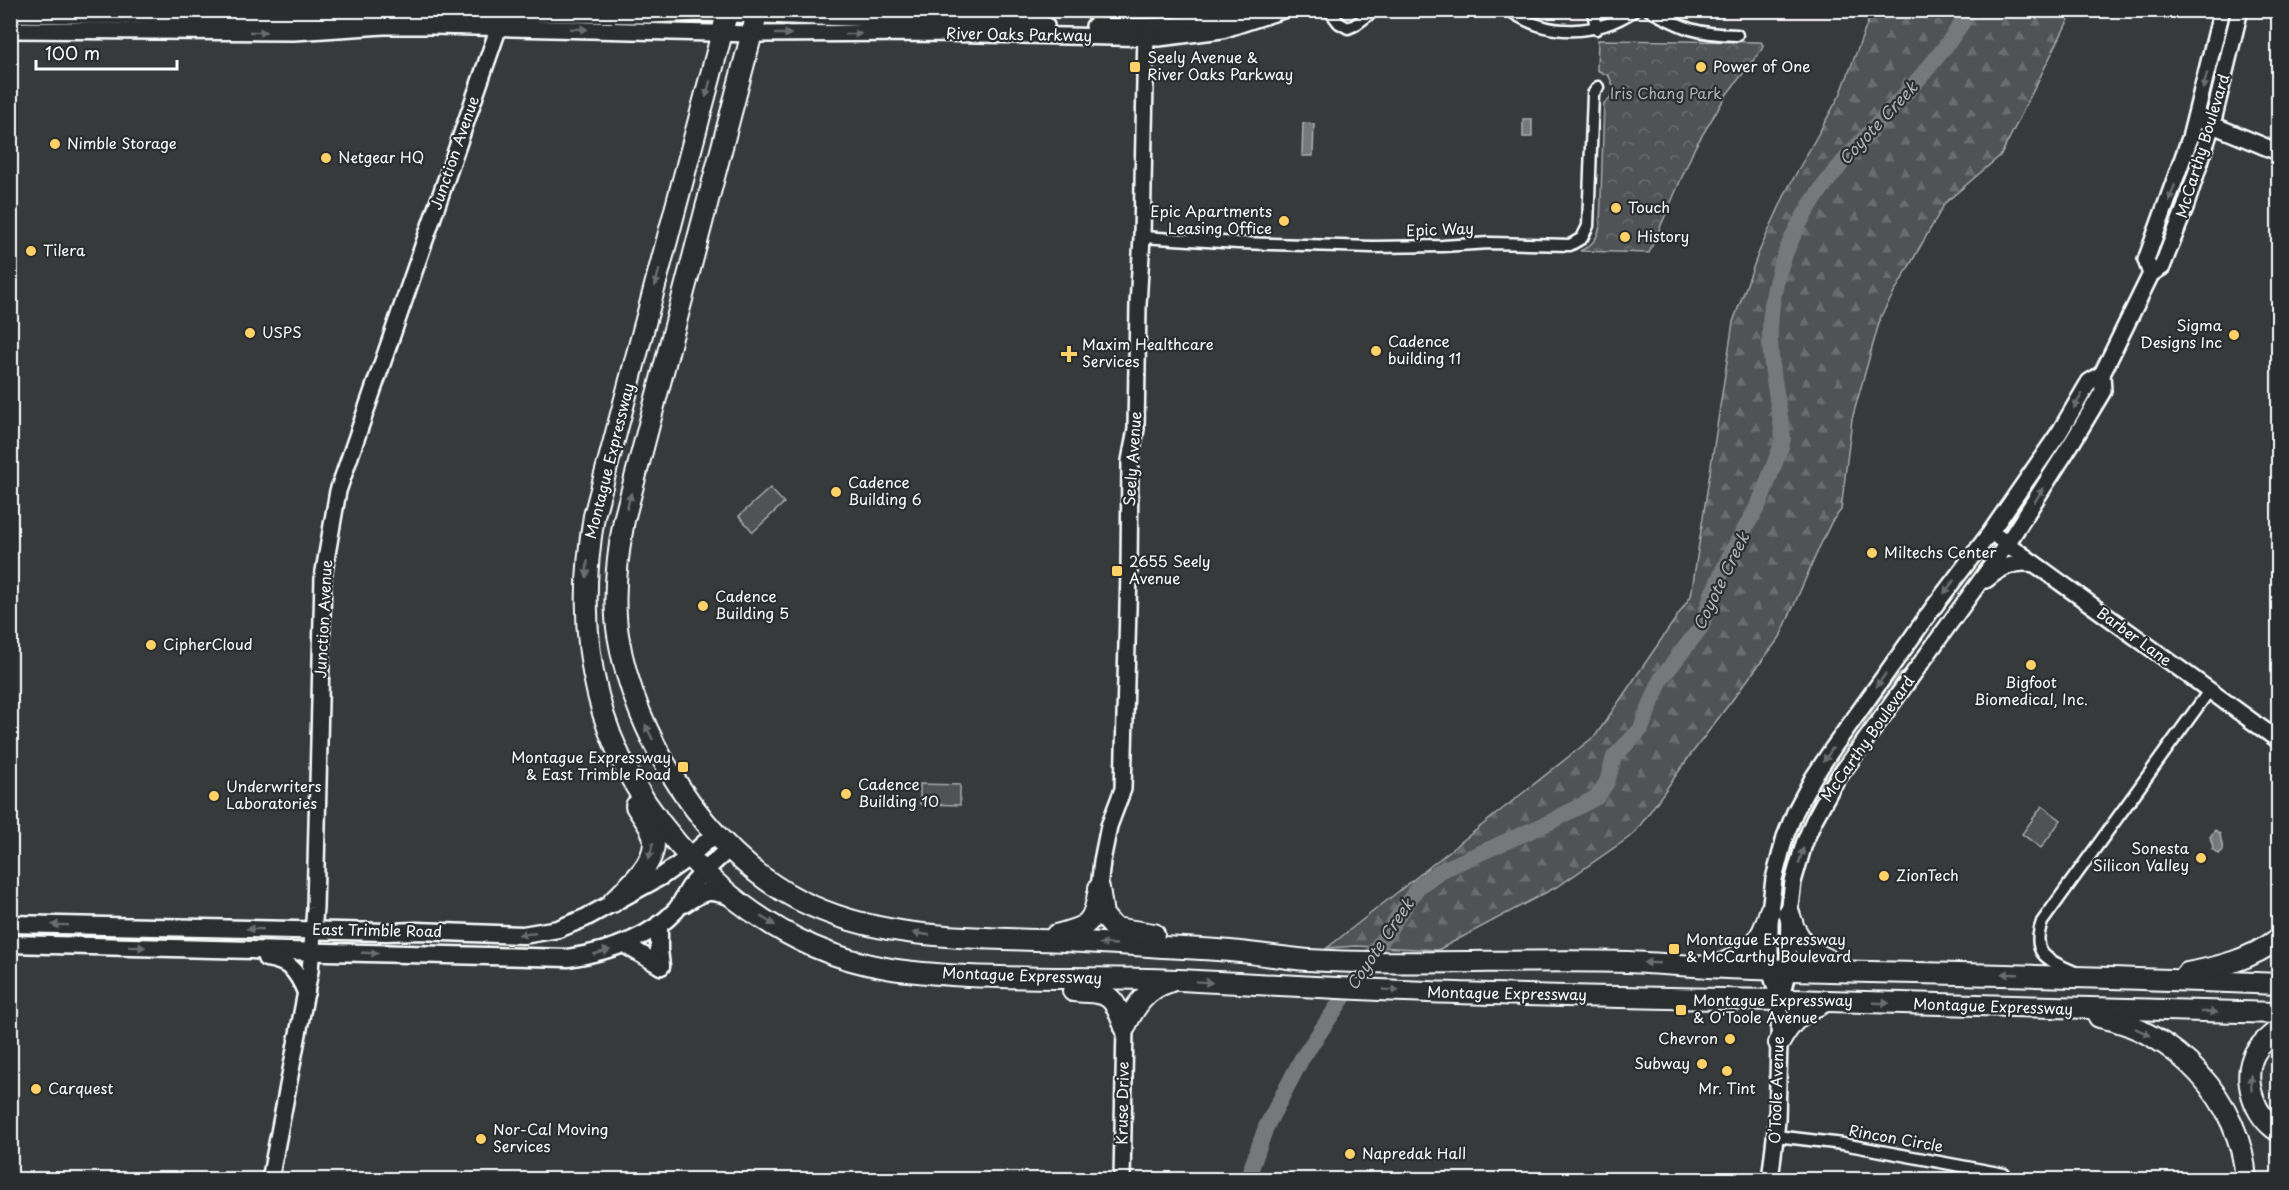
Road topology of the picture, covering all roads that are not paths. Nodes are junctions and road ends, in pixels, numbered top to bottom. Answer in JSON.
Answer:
{"nodes":[{"id":1,"x":1248,"y":10,"type":"edge"},
{"id":2,"x":1283,"y":10,"type":"edge"},
{"id":3,"x":1329,"y":10,"type":"edge"},
{"id":4,"x":1375,"y":10,"type":"edge"},
{"id":5,"x":1509,"y":10,"type":"edge"},
{"id":6,"x":1593,"y":10,"type":"edge"},
{"id":7,"x":1635,"y":10,"type":"edge"},
{"id":8,"x":1649,"y":10,"type":"edge"},
{"id":9,"x":2222,"y":10,"type":"edge"},
{"id":10,"x":2240,"y":10,"type":"edge"},
{"id":11,"x":11,"y":13,"type":"edge"},
{"id":12,"x":502,"y":17,"type":"edge"},
{"id":13,"x":726,"y":19,"type":"edge"},
{"id":14,"x":755,"y":20,"type":"edge"},
{"id":15,"x":950,"y":23,"type":"junction"},
{"id":16,"x":174,"y":24,"type":"junction"},
{"id":17,"x":1041,"y":24,"type":"edge"},
{"id":18,"x":1596,"y":29,"type":"junction"},
{"id":19,"x":10,"y":30,"type":"edge"},
{"id":20,"x":1146,"y":32,"type":"junction"},
{"id":21,"x":878,"y":33,"type":"junction"},
{"id":22,"x":1737,"y":35,"type":"dead end"},
{"id":23,"x":1598,"y":87,"type":"dead end"},
{"id":24,"x":2195,"y":118,"type":"junction"},
{"id":25,"x":2212,"y":125,"type":"junction"},
{"id":26,"x":2278,"y":152,"type":"edge"},
{"id":27,"x":1142,"y":237,"type":"junction"},
{"id":28,"x":2151,"y":274,"type":"junction"},
{"id":29,"x":2102,"y":374,"type":"junction"},
{"id":30,"x":1990,"y":532,"type":"junction"},
{"id":31,"x":2007,"y":544,"type":"junction"},
{"id":32,"x":2034,"y":564,"type":"junction"},
{"id":33,"x":1976,"y":587,"type":"junction"},
{"id":34,"x":2209,"y":691,"type":"junction"},
{"id":35,"x":2278,"y":740,"type":"edge"},
{"id":36,"x":621,"y":759,"type":"junction"},
{"id":37,"x":716,"y":833,"type":"junction"},
{"id":38,"x":729,"y":848,"type":"junction"},
{"id":39,"x":689,"y":857,"type":"junction"},
{"id":40,"x":704,"y":873,"type":"junction"},
{"id":41,"x":1099,"y":888,"type":"junction"},
{"id":42,"x":733,"y":897,"type":"junction"},
{"id":43,"x":613,"y":902,"type":"junction"},
{"id":44,"x":676,"y":910,"type":"junction"},
{"id":45,"x":1779,"y":912,"type":"junction"},
{"id":46,"x":10,"y":924,"type":"edge"},
{"id":47,"x":659,"y":924,"type":"junction"},
{"id":48,"x":314,"y":930,"type":"junction"},
{"id":49,"x":2278,"y":939,"type":"edge"},
{"id":50,"x":1042,"y":940,"type":"junction"},
{"id":51,"x":10,"y":944,"type":"edge"},
{"id":52,"x":624,"y":944,"type":"junction"},
{"id":53,"x":200,"y":949,"type":"junction"},
{"id":54,"x":1230,"y":951,"type":"junction"},
{"id":55,"x":312,"y":952,"type":"junction"},
{"id":56,"x":1711,"y":968,"type":"junction"},
{"id":57,"x":1779,"y":970,"type":"junction"},
{"id":58,"x":1841,"y":971,"type":"junction"},
{"id":59,"x":1001,"y":977,"type":"junction"},
{"id":60,"x":2085,"y":977,"type":"junction"},
{"id":61,"x":2157,"y":978,"type":"junction"},
{"id":62,"x":1175,"y":980,"type":"junction"},
{"id":63,"x":2278,"y":984,"type":"edge"},
{"id":64,"x":306,"y":992,"type":"junction"},
{"id":65,"x":1780,"y":1001,"type":"junction"},
{"id":66,"x":1827,"y":1001,"type":"junction"},
{"id":67,"x":2024,"y":1008,"type":"junction"},
{"id":68,"x":2278,"y":1013,"type":"edge"},
{"id":69,"x":1125,"y":1027,"type":"junction"},
{"id":70,"x":2278,"y":1030,"type":"edge"},
{"id":71,"x":1779,"y":1043,"type":"junction"},
{"id":72,"x":2278,"y":1131,"type":"edge"},
{"id":73,"x":1776,"y":1136,"type":"junction"},
{"id":74,"x":270,"y":1179,"type":"edge"},
{"id":75,"x":1122,"y":1179,"type":"edge"},
{"id":76,"x":1770,"y":1179,"type":"edge"},
{"id":77,"x":2002,"y":1179,"type":"edge"},
{"id":78,"x":2246,"y":1179,"type":"edge"}],
"edges":[{"from":1,"to":20,"type":"street","name":"River Oaks Parkway"},
{"from":2,"to":20,"type":"street","name":"River Oaks Parkway"},
{"from":3,"to":4,"type":"street"},
{"from":5,"to":18,"type":"street"},
{"from":6,"to":18,"type":"street"},
{"from":7,"to":18,"type":"street"},
{"from":8,"to":22,"type":"street"},
{"from":9,"to":24,"type":"street","name":"McCarthy Boulevard","one_way":true},
{"from":10,"to":25,"type":"street","name":"McCarthy Boulevard"},
{"from":11,"to":16,"type":"street"},
{"from":12,"to":13,"type":"street"},
{"from":12,"to":16,"type":"street"},
{"from":12,"to":48,"type":"street","name":"Junction Avenue"},
{"from":13,"to":14,"type":"street"},
{"from":13,"to":36,"type":"highway","name":"Montague Expressway","one_way":true},
{"from":14,"to":15,"type":"street","name":"River Oaks Parkway"},
{"from":14,"to":21,"type":"street","name":"River Oaks Parkway","one_way":true},
{"from":37,"to":14,"type":"highway","name":"Montague Expressway","one_way":true},
{"from":15,"to":17,"type":"street","name":"River Oaks Parkway"},
{"from":15,"to":21,"type":"street"},
{"from":16,"to":19,"type":"street"},
{"from":17,"to":20,"type":"street","name":"River Oaks Parkway"},
{"from":17,"to":21,"type":"street","name":"River Oaks Parkway"},
{"from":20,"to":27,"type":"street","name":"Seely Avenue"},
{"from":23,"to":27,"type":"street","name":"Epic Way"},
{"from":24,"to":25,"type":"street"},
{"from":24,"to":28,"type":"street","name":"McCarthy Boulevard","one_way":true},
{"from":25,"to":26,"type":"street"},
{"from":25,"to":28,"type":"street","name":"McCarthy Boulevard"},
{"from":27,"to":41,"type":"street","name":"Seely Avenue"},
{"from":28,"to":29,"type":"street","name":"McCarthy Boulevard"},
{"from":29,"to":30,"type":"street","name":"McCarthy Boulevard","one_way":true},
{"from":31,"to":29,"type":"street","name":"McCarthy Boulevard","one_way":true},
{"from":30,"to":31,"type":"street","name":"Barber Lane"},
{"from":30,"to":45,"type":"street","name":"McCarthy Boulevard","one_way":true},
{"from":31,"to":32,"type":"street","name":"Barber Lane"},
{"from":31,"to":33,"type":"street","name":"McCarthy Boulevard"},
{"from":32,"to":33,"type":"street"},
{"from":32,"to":34,"type":"street","name":"Barber Lane"},
{"from":45,"to":33,"type":"street","name":"McCarthy Boulevard","one_way":true},
{"from":34,"to":35,"type":"street","name":"Barber Lane"},
{"from":34,"to":60,"type":"street"},
{"from":36,"to":39,"type":"highway","name":"Montague Expressway"},
{"from":36,"to":43,"type":"highway","one_way":true},
{"from":37,"to":38,"type":"highway","name":"Montague Expressway"},
{"from":37,"to":39,"type":"main road","name":"East Trimble Road"},
{"from":38,"to":40,"type":"main road","name":"East Trimble Road"},
{"from":50,"to":38,"type":"highway","name":"Montague Expressway","one_way":true},
{"from":39,"to":40,"type":"highway","name":"Montague Expressway"},
{"from":39,"to":43,"type":"main road","name":"East Trimble Road"},
{"from":40,"to":42,"type":"highway","name":"Montague Expressway"},
{"from":40,"to":44,"type":"main road","name":"East Trimble Road"},
{"from":41,"to":50,"type":"highway"},
{"from":41,"to":54,"type":"highway"},
{"from":42,"to":44,"type":"main road","name":"East Trimble Road"},
{"from":42,"to":59,"type":"highway","name":"Montague Expressway","one_way":true},
{"from":43,"to":48,"type":"main road","name":"East Trimble Road","one_way":true},
{"from":44,"to":47,"type":"main road","name":"East Trimble Road"},
{"from":45,"to":56,"type":"highway"},
{"from":45,"to":57,"type":"street","name":"McCarthy Boulevard"},
{"from":45,"to":58,"type":"highway"},
{"from":48,"to":46,"type":"main road","name":"East Trimble Road","one_way":true},
{"from":47,"to":52,"type":"main road","name":"East Trimble Road"},
{"from":47,"to":52,"type":"main road"},
{"from":48,"to":55,"type":"street","name":"Junction Avenue"},
{"from":49,"to":61,"type":"highway"},
{"from":54,"to":50,"type":"highway","name":"Montague Expressway","one_way":true},
{"from":51,"to":53,"type":"main road","name":"East Trimble Road","one_way":true},
{"from":55,"to":52,"type":"main road","name":"East Trimble Road","one_way":true},
{"from":53,"to":55,"type":"main road","name":"East Trimble Road"},
{"from":53,"to":64,"type":"main road"},
{"from":56,"to":54,"type":"highway","name":"Montague Expressway","one_way":true},
{"from":55,"to":64,"type":"street","name":"Junction Avenue"},
{"from":56,"to":57,"type":"highway","name":"Montague Expressway"},
{"from":57,"to":58,"type":"highway","name":"Montague Expressway"},
{"from":57,"to":65,"type":"street","name":"McCarthy Boulevard"},
{"from":60,"to":58,"type":"highway","name":"Montague Expressway","one_way":true},
{"from":59,"to":62,"type":"highway","name":"Montague Expressway"},
{"from":59,"to":69,"type":"highway"},
{"from":60,"to":61,"type":"highway","name":"Montague Expressway"},
{"from":61,"to":63,"type":"highway","name":"Montague Expressway"},
{"from":62,"to":65,"type":"highway","name":"Montague Expressway","one_way":true},
{"from":62,"to":69,"type":"highway"},
{"from":64,"to":74,"type":"street","name":"Junction Avenue"},
{"from":65,"to":66,"type":"highway","name":"Montague Expressway"},
{"from":65,"to":71,"type":"street","name":"O’Toole Avenue"},
{"from":66,"to":67,"type":"highway","name":"Montague Expressway","one_way":true},
{"from":66,"to":71,"type":"highway"},
{"from":67,"to":68,"type":"highway","name":"Montague Expressway","one_way":true},
{"from":67,"to":78,"type":"highway","one_way":true},
{"from":69,"to":75,"type":"street","name":"Kruse Drive"},
{"from":72,"to":70,"type":"highway","one_way":true},
{"from":71,"to":73,"type":"street","name":"O’Toole Avenue"},
{"from":73,"to":76,"type":"street","name":"O’Toole Avenue"},
{"from":73,"to":77,"type":"street","name":"Rincon Circle"}]}
